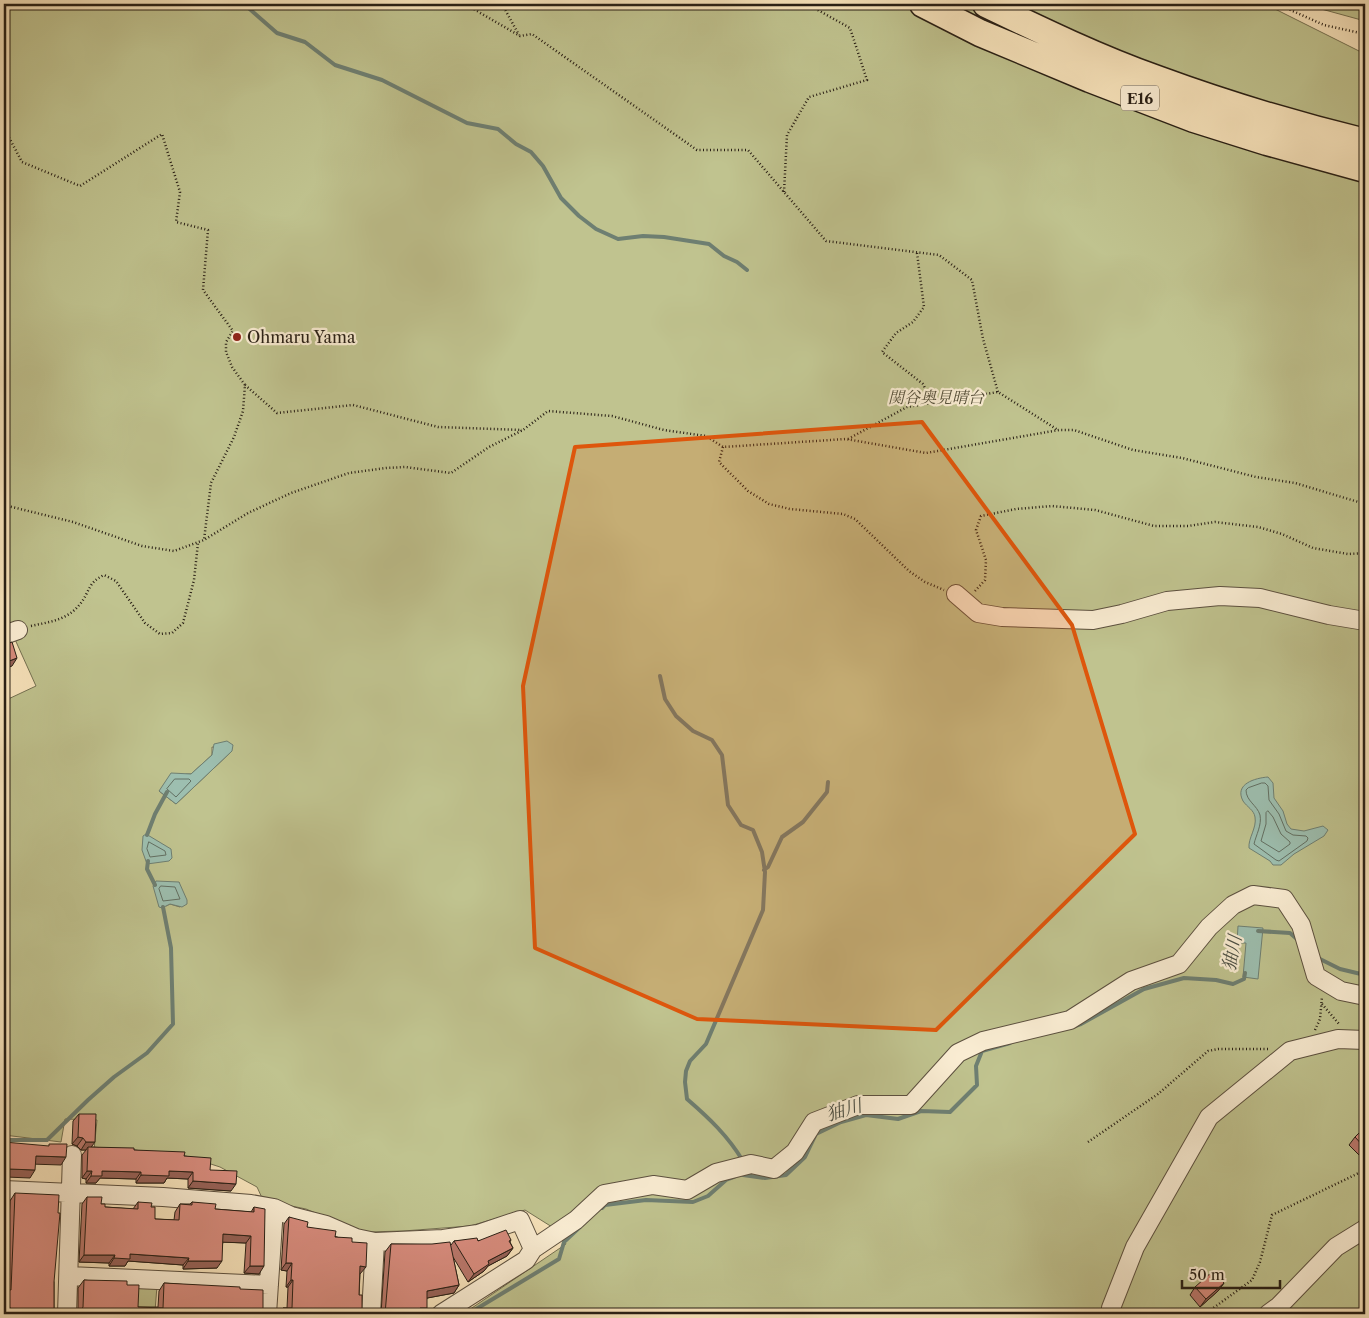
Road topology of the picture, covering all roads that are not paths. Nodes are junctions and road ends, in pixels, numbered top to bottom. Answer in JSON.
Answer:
{"nodes":[{"id":1,"x":923,"y":4,"type":"edge"},
{"id":2,"x":986,"y":4,"type":"edge"},
{"id":3,"x":1365,"y":142,"type":"edge"},
{"id":4,"x":1365,"y":169,"type":"edge"},
{"id":5,"x":956,"y":594,"type":"road end"},
{"id":6,"x":1365,"y":621,"type":"edge"},
{"id":7,"x":1365,"y":996,"type":"edge"},
{"id":8,"x":1359,"y":1040,"type":"edge"},
{"id":9,"x":72,"y":1155,"type":"dead end"},
{"id":10,"x":4,"y":1190,"type":"edge"},
{"id":11,"x":72,"y":1192,"type":"junction"},
{"id":12,"x":274,"y":1208,"type":"junction"},
{"id":13,"x":1365,"y":1230,"type":"edge"},
{"id":14,"x":374,"y":1242,"type":"junction"},
{"id":15,"x":532,"y":1249,"type":"junction"},
{"id":16,"x":69,"y":1276,"type":"junction"},
{"id":17,"x":269,"y":1285,"type":"junction"},
{"id":18,"x":67,"y":1314,"type":"edge"},
{"id":19,"x":267,"y":1314,"type":"edge"},
{"id":20,"x":371,"y":1314,"type":"edge"},
{"id":21,"x":441,"y":1314,"type":"edge"},
{"id":22,"x":1112,"y":1314,"type":"edge"},
{"id":23,"x":1268,"y":1314,"type":"edge"}],
"edges":[{"from":1,"to":4,"type":"highway","number":"E16"},
{"from":2,"to":3,"type":"highway","number":"E16"},
{"from":5,"to":6,"type":"street"},
{"from":7,"to":15,"type":"street"},
{"from":8,"to":22,"type":"street"},
{"from":9,"to":11,"type":"street"},
{"from":10,"to":11,"type":"street"},
{"from":11,"to":12,"type":"street"},
{"from":11,"to":16,"type":"street"},
{"from":12,"to":14,"type":"street"},
{"from":12,"to":17,"type":"street"},
{"from":13,"to":23,"type":"street"},
{"from":14,"to":15,"type":"street"},
{"from":14,"to":20,"type":"street"},
{"from":15,"to":21,"type":"street"},
{"from":16,"to":17,"type":"street"},
{"from":16,"to":18,"type":"street"},
{"from":17,"to":19,"type":"street"}]}
